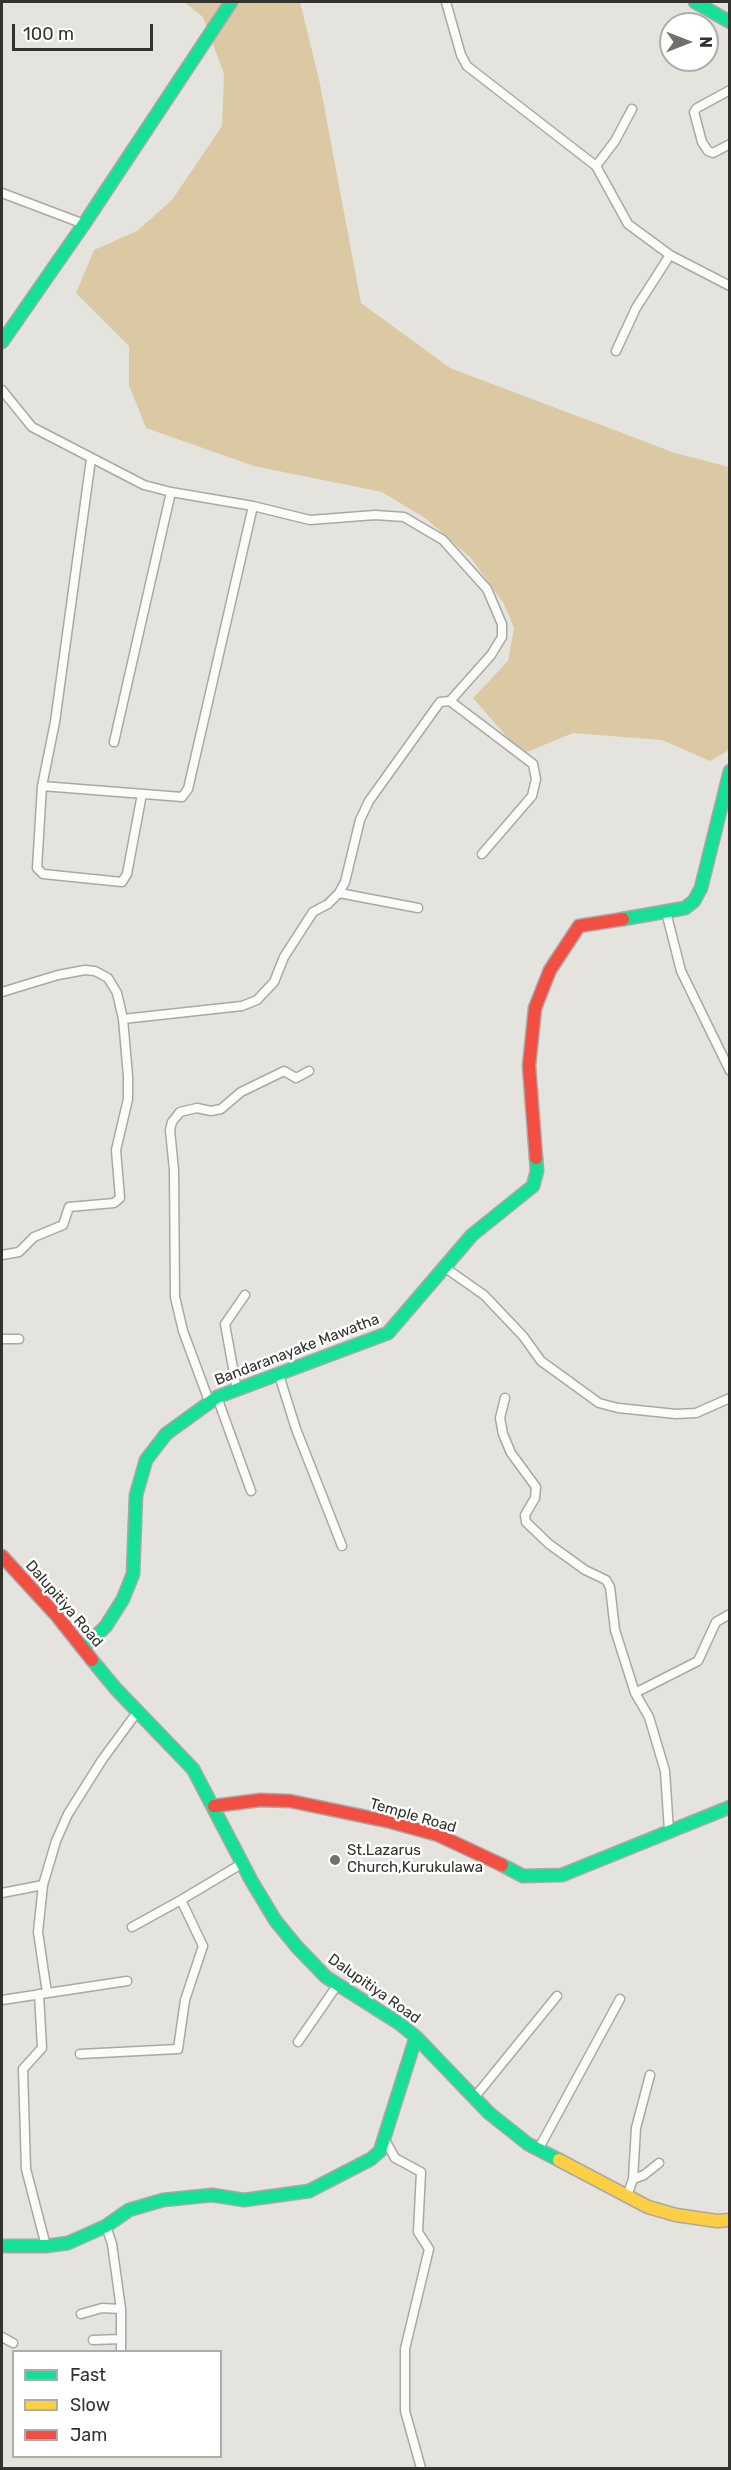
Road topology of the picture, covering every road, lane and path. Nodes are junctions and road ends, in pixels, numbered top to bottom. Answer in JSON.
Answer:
{"nodes":[{"id":1,"x":231,"y":2,"type":"edge"},
{"id":2,"x":446,"y":2,"type":"edge"},
{"id":3,"x":695,"y":2,"type":"edge"},
{"id":4,"x":729,"y":22,"type":"edge"},
{"id":5,"x":729,"y":90,"type":"edge"},
{"id":6,"x":632,"y":108,"type":"dead end"},
{"id":7,"x":729,"y":144,"type":"edge"},
{"id":8,"x":596,"y":166,"type":"junction"},
{"id":9,"x":2,"y":193,"type":"edge"},
{"id":10,"x":84,"y":224,"type":"junction"},
{"id":11,"x":670,"y":255,"type":"junction"},
{"id":12,"x":729,"y":286,"type":"edge"},
{"id":13,"x":2,"y":342,"type":"edge"},
{"id":14,"x":616,"y":351,"type":"dead end"},
{"id":15,"x":2,"y":390,"type":"edge"},
{"id":16,"x":91,"y":459,"type":"junction"},
{"id":17,"x":171,"y":492,"type":"junction"},
{"id":18,"x":253,"y":506,"type":"junction"},
{"id":19,"x":450,"y":701,"type":"junction"},
{"id":20,"x":114,"y":742,"type":"dead end"},
{"id":21,"x":729,"y":771,"type":"edge"},
{"id":22,"x":42,"y":786,"type":"junction"},
{"id":23,"x":142,"y":794,"type":"junction"},
{"id":24,"x":482,"y":854,"type":"dead end"},
{"id":25,"x":339,"y":893,"type":"junction"},
{"id":26,"x":418,"y":908,"type":"dead end"},
{"id":27,"x":666,"y":912,"type":"junction"},
{"id":28,"x":2,"y":992,"type":"edge"},
{"id":29,"x":123,"y":1019,"type":"junction"},
{"id":30,"x":309,"y":1071,"type":"dead end"},
{"id":31,"x":729,"y":1071,"type":"edge"},
{"id":32,"x":2,"y":1255,"type":"edge"},
{"id":33,"x":444,"y":1267,"type":"junction"},
{"id":34,"x":245,"y":1295,"type":"dead end"},
{"id":35,"x":2,"y":1339,"type":"edge"},
{"id":36,"x":19,"y":1339,"type":"dead end"},
{"id":37,"x":279,"y":1375,"type":"junction"},
{"id":38,"x":237,"y":1390,"type":"junction"},
{"id":39,"x":505,"y":1398,"type":"dead end"},
{"id":40,"x":729,"y":1398,"type":"edge"},
{"id":41,"x":213,"y":1399,"type":"junction"},
{"id":42,"x":251,"y":1491,"type":"dead end"},
{"id":43,"x":342,"y":1546,"type":"dead end"},
{"id":44,"x":2,"y":1557,"type":"edge"},
{"id":45,"x":729,"y":1614,"type":"edge"},
{"id":46,"x":84,"y":1648,"type":"junction"},
{"id":47,"x":635,"y":1693,"type":"junction"},
{"id":48,"x":138,"y":1711,"type":"junction"},
{"id":49,"x":214,"y":1806,"type":"junction"},
{"id":50,"x":729,"y":1807,"type":"edge"},
{"id":51,"x":669,"y":1831,"type":"junction"},
{"id":52,"x":243,"y":1863,"type":"junction"},
{"id":53,"x":43,"y":1885,"type":"junction"},
{"id":54,"x":2,"y":1893,"type":"edge"},
{"id":55,"x":181,"y":1900,"type":"junction"},
{"id":56,"x":132,"y":1927,"type":"dead end"},
{"id":57,"x":127,"y":1981,"type":"dead end"},
{"id":58,"x":338,"y":1984,"type":"junction"},
{"id":59,"x":43,"y":1994,"type":"junction"},
{"id":60,"x":557,"y":1996,"type":"dead end"},
{"id":61,"x":620,"y":1999,"type":"dead end"},
{"id":62,"x":2,"y":2000,"type":"edge"},
{"id":63,"x":416,"y":2037,"type":"junction"},
{"id":64,"x":298,"y":2042,"type":"dead end"},
{"id":65,"x":80,"y":2055,"type":"dead end"},
{"id":66,"x":650,"y":2075,"type":"dead end"},
{"id":67,"x":474,"y":2098,"type":"junction"},
{"id":68,"x":385,"y":2140,"type":"junction"},
{"id":69,"x":538,"y":2150,"type":"junction"},
{"id":70,"x":659,"y":2163,"type":"dead end"},
{"id":71,"x":633,"y":2179,"type":"junction"},
{"id":72,"x":627,"y":2196,"type":"junction"},
{"id":73,"x":729,"y":2220,"type":"edge"},
{"id":74,"x":106,"y":2226,"type":"junction"},
{"id":75,"x":2,"y":2246,"type":"edge"},
{"id":76,"x":46,"y":2246,"type":"junction"},
{"id":77,"x":121,"y":2309,"type":"junction"},
{"id":78,"x":81,"y":2314,"type":"dead end"},
{"id":79,"x":2,"y":2337,"type":"edge"},
{"id":80,"x":121,"y":2339,"type":"junction"},
{"id":81,"x":93,"y":2340,"type":"dead end"},
{"id":82,"x":13,"y":2343,"type":"dead end"},
{"id":83,"x":121,"y":2350,"type":"edge"},
{"id":84,"x":421,"y":2469,"type":"edge"}],
"edges":[{"from":1,"to":10,"type":"street"},
{"from":2,"to":8,"type":"street"},
{"from":3,"to":4,"type":"street"},
{"from":5,"to":7,"type":"street"},
{"from":6,"to":8,"type":"street"},
{"from":8,"to":11,"type":"street"},
{"from":9,"to":10,"type":"street"},
{"from":10,"to":13,"type":"street"},
{"from":11,"to":12,"type":"street"},
{"from":11,"to":14,"type":"street"},
{"from":15,"to":16,"type":"street"},
{"from":16,"to":17,"type":"street"},
{"from":16,"to":22,"type":"street"},
{"from":17,"to":18,"type":"street"},
{"from":17,"to":20,"type":"street"},
{"from":18,"to":19,"type":"street"},
{"from":18,"to":23,"type":"street"},
{"from":19,"to":24,"type":"street"},
{"from":19,"to":25,"type":"street"},
{"from":21,"to":27,"type":"street","name":"Bandaranayake Mawatha"},
{"from":22,"to":23,"type":"street"},
{"from":22,"to":23,"type":"street"},
{"from":25,"to":26,"type":"street"},
{"from":25,"to":29,"type":"street"},
{"from":27,"to":31,"type":"street"},
{"from":27,"to":33,"type":"street","name":"Bandaranayake Mawatha"},
{"from":28,"to":29,"type":"street"},
{"from":29,"to":32,"type":"street"},
{"from":30,"to":41,"type":"street"},
{"from":33,"to":37,"type":"street","name":"Bandaranayake Mawatha"},
{"from":33,"to":40,"type":"street"},
{"from":34,"to":38,"type":"street"},
{"from":35,"to":36,"type":"street"},
{"from":37,"to":38,"type":"street","name":"Bandaranayake Mawatha"},
{"from":37,"to":43,"type":"street"},
{"from":38,"to":41,"type":"street","name":"Bandaranayake Mawatha"},
{"from":39,"to":47,"type":"street"},
{"from":41,"to":42,"type":"street"},
{"from":41,"to":46,"type":"street","name":"Bandaranayake Mawatha"},
{"from":44,"to":46,"type":"street","name":"Dalupitiya Road"},
{"from":45,"to":47,"type":"street"},
{"from":46,"to":48,"type":"street","name":"Dalupitiya Road"},
{"from":47,"to":51,"type":"street"},
{"from":48,"to":49,"type":"street","name":"Dalupitiya Road"},
{"from":48,"to":53,"type":"street"},
{"from":49,"to":51,"type":"street","name":"Temple Road"},
{"from":49,"to":52,"type":"street","name":"Dalupitiya Road"},
{"from":50,"to":51,"type":"street","name":"Temple Road"},
{"from":52,"to":55,"type":"street"},
{"from":52,"to":58,"type":"street","name":"Dalupitiya Road"},
{"from":53,"to":54,"type":"street"},
{"from":53,"to":59,"type":"street"},
{"from":55,"to":56,"type":"street"},
{"from":55,"to":65,"type":"street"},
{"from":57,"to":59,"type":"street"},
{"from":58,"to":63,"type":"street","name":"Dalupitiya Road"},
{"from":58,"to":64,"type":"street"},
{"from":59,"to":62,"type":"street"},
{"from":59,"to":76,"type":"street"},
{"from":60,"to":67,"type":"street"},
{"from":61,"to":69,"type":"street"},
{"from":63,"to":67,"type":"street","name":"Dalupitiya Road"},
{"from":63,"to":68,"type":"street"},
{"from":66,"to":71,"type":"street"},
{"from":67,"to":69,"type":"street","name":"Dalupitiya Road"},
{"from":68,"to":74,"type":"street"},
{"from":68,"to":84,"type":"street"},
{"from":69,"to":72,"type":"street","name":"Dalupitiya Road"},
{"from":70,"to":71,"type":"street"},
{"from":71,"to":72,"type":"street"},
{"from":72,"to":73,"type":"street","name":"Dalupitiya Road"},
{"from":74,"to":76,"type":"street"},
{"from":74,"to":77,"type":"street"},
{"from":75,"to":76,"type":"street"},
{"from":77,"to":78,"type":"street"},
{"from":77,"to":80,"type":"street"},
{"from":79,"to":82,"type":"street"},
{"from":80,"to":81,"type":"street"},
{"from":80,"to":83,"type":"street"}]}
